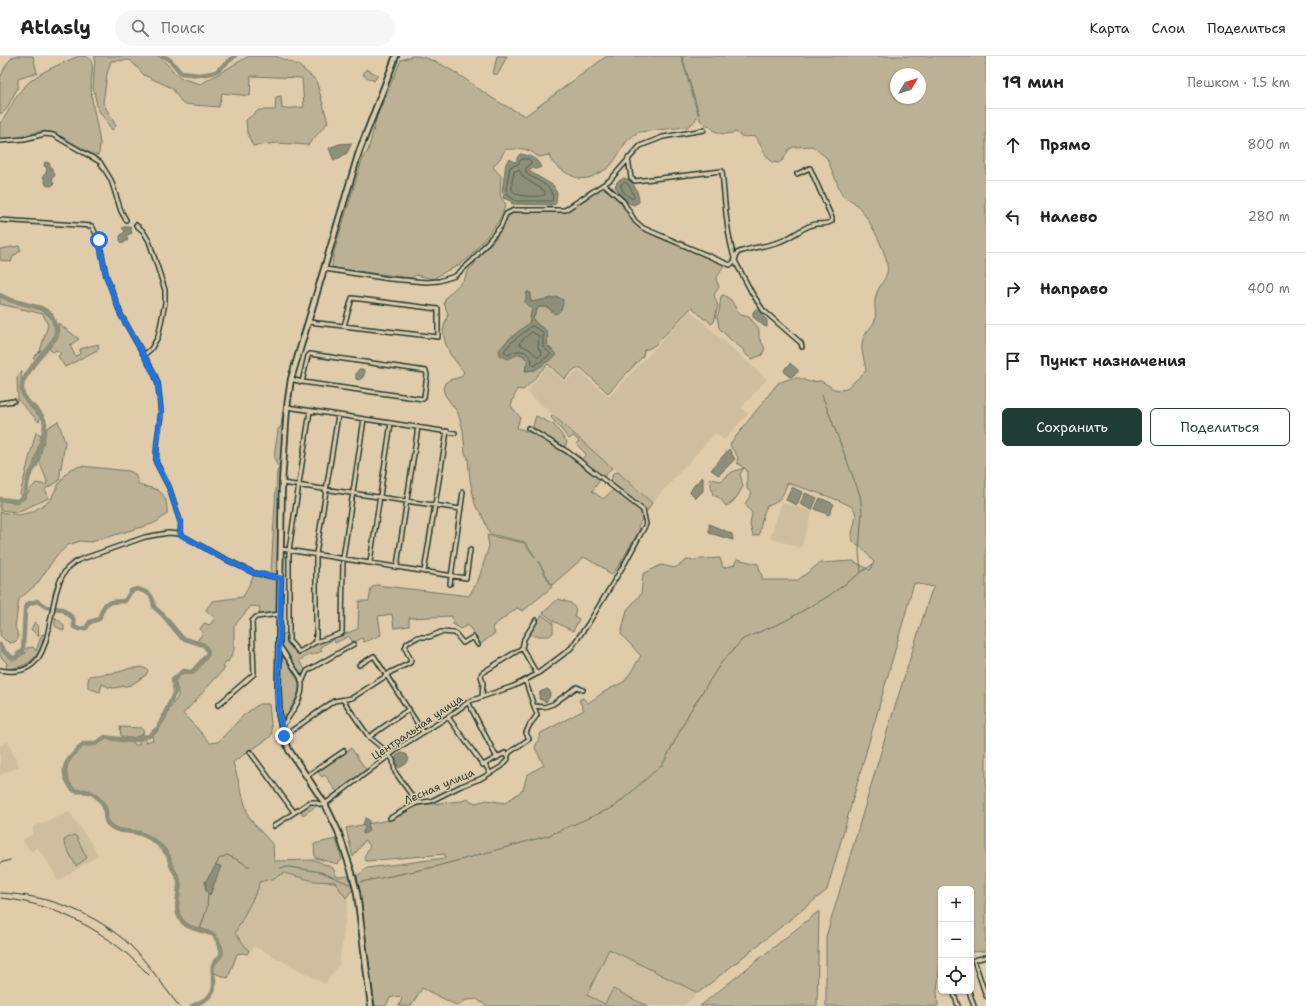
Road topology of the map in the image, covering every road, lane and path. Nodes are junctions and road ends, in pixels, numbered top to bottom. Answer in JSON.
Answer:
{"nodes":[{"id":1,"x":396,"y":56,"type":"edge"},
{"id":2,"x":704,"y":130,"type":"dead end"},
{"id":3,"x":0,"y":141,"type":"edge"},
{"id":4,"x":628,"y":158,"type":"junction"},
{"id":5,"x":797,"y":174,"type":"dead end"},
{"id":6,"x":604,"y":184,"type":"junction"},
{"id":7,"x":0,"y":220,"type":"edge"},
{"id":8,"x":126,"y":220,"type":"dead end"},
{"id":9,"x":136,"y":225,"type":"dead end"},
{"id":10,"x":735,"y":261,"type":"junction"},
{"id":11,"x":325,"y":269,"type":"junction"},
{"id":12,"x":309,"y":322,"type":"junction"},
{"id":13,"x":344,"y":326,"type":"junction"},
{"id":14,"x":802,"y":347,"type":"dead end"},
{"id":15,"x":144,"y":356,"type":"junction"},
{"id":16,"x":292,"y":380,"type":"junction"},
{"id":17,"x":302,"y":382,"type":"junction"},
{"id":18,"x":14,"y":401,"type":"dead end"},
{"id":19,"x":0,"y":403,"type":"edge"},
{"id":20,"x":287,"y":407,"type":"junction"},
{"id":21,"x":310,"y":411,"type":"junction"},
{"id":22,"x":338,"y":415,"type":"junction"},
{"id":23,"x":364,"y":419,"type":"junction"},
{"id":24,"x":391,"y":423,"type":"junction"},
{"id":25,"x":418,"y":427,"type":"junction"},
{"id":26,"x":528,"y":428,"type":"dead end"},
{"id":27,"x":447,"y":431,"type":"junction"},
{"id":28,"x":455,"y":433,"type":"dead end"},
{"id":29,"x":282,"y":483,"type":"junction"},
{"id":30,"x":298,"y":485,"type":"junction"},
{"id":31,"x":327,"y":490,"type":"junction"},
{"id":32,"x":464,"y":492,"type":"dead end"},
{"id":33,"x":353,"y":493,"type":"junction"},
{"id":34,"x":380,"y":497,"type":"junction"},
{"id":35,"x":407,"y":501,"type":"junction"},
{"id":36,"x":434,"y":505,"type":"junction"},
{"id":37,"x":461,"y":509,"type":"junction"},
{"id":38,"x":180,"y":534,"type":"junction"},
{"id":39,"x":281,"y":549,"type":"junction"},
{"id":40,"x":289,"y":550,"type":"junction"},
{"id":41,"x":470,"y":550,"type":"dead end"},
{"id":42,"x":316,"y":554,"type":"junction"},
{"id":43,"x":343,"y":558,"type":"junction"},
{"id":44,"x":370,"y":562,"type":"junction"},
{"id":45,"x":397,"y":566,"type":"junction"},
{"id":46,"x":424,"y":572,"type":"junction"},
{"id":47,"x":451,"y":576,"type":"junction"},
{"id":48,"x":281,"y":578,"type":"junction"},
{"id":49,"x":450,"y":584,"type":"dead end"},
{"id":50,"x":280,"y":614,"type":"junction"},
{"id":51,"x":536,"y":620,"type":"dead end"},
{"id":52,"x":279,"y":632,"type":"junction"},
{"id":53,"x":288,"y":632,"type":"junction"},
{"id":54,"x":316,"y":642,"type":"junction"},
{"id":55,"x":354,"y":644,"type":"dead end"},
{"id":56,"x":279,"y":645,"type":"junction"},
{"id":57,"x":478,"y":645,"type":"dead end"},
{"id":58,"x":522,"y":648,"type":"junction"},
{"id":59,"x":359,"y":665,"type":"dead end"},
{"id":60,"x":0,"y":670,"type":"edge"},
{"id":61,"x":536,"y":674,"type":"junction"},
{"id":62,"x":386,"y":676,"type":"junction"},
{"id":63,"x":524,"y":680,"type":"junction"},
{"id":64,"x":302,"y":682,"type":"junction"},
{"id":65,"x":583,"y":690,"type":"dead end"},
{"id":66,"x":482,"y":697,"type":"junction"},
{"id":67,"x":343,"y":700,"type":"junction"},
{"id":68,"x":468,"y":702,"type":"junction"},
{"id":69,"x":218,"y":704,"type":"dead end"},
{"id":70,"x":534,"y":706,"type":"junction"},
{"id":71,"x":409,"y":709,"type":"junction"},
{"id":72,"x":448,"y":717,"type":"junction"},
{"id":73,"x":282,"y":727,"type":"junction"},
{"id":74,"x":423,"y":732,"type":"junction"},
{"id":75,"x":284,"y":736,"type":"junction"},
{"id":76,"x":369,"y":737,"type":"junction"},
{"id":77,"x":344,"y":751,"type":"dead end"},
{"id":78,"x":250,"y":752,"type":"dead end"},
{"id":79,"x":390,"y":755,"type":"junction"},
{"id":80,"x":507,"y":757,"type":"junction"},
{"id":81,"x":497,"y":758,"type":"junction"},
{"id":82,"x":485,"y":764,"type":"junction"},
{"id":83,"x":490,"y":773,"type":"junction"},
{"id":84,"x":307,"y":776,"type":"junction"},
{"id":85,"x":417,"y":803,"type":"junction"},
{"id":86,"x":325,"y":804,"type":"junction"},
{"id":87,"x":294,"y":812,"type":"junction"},
{"id":88,"x":390,"y":818,"type":"dead end"},
{"id":89,"x":274,"y":826,"type":"dead end"},
{"id":90,"x":986,"y":957,"type":"edge"},
{"id":91,"x":974,"y":960,"type":"edge"},
{"id":92,"x":974,"y":966,"type":"edge"},
{"id":93,"x":954,"y":994,"type":"edge"},
{"id":94,"x":970,"y":994,"type":"edge"},
{"id":95,"x":986,"y":996,"type":"edge"},
{"id":96,"x":371,"y":1006,"type":"edge"},
{"id":97,"x":958,"y":1006,"type":"edge"},
{"id":98,"x":974,"y":1006,"type":"edge"}],
"edges":[{"from":1,"to":11,"type":"main road"},
{"from":2,"to":4,"type":"street"},
{"from":3,"to":8,"type":"street"},
{"from":4,"to":6,"type":"street"},
{"from":4,"to":10,"type":"street"},
{"from":5,"to":10,"type":"street"},
{"from":6,"to":10,"type":"street"},
{"from":6,"to":11,"type":"street"},
{"from":7,"to":15,"type":"street"},
{"from":9,"to":15,"type":"street"},
{"from":10,"to":14,"type":"street"},
{"from":11,"to":12,"type":"main road"},
{"from":12,"to":13,"type":"street"},
{"from":12,"to":16,"type":"main road"},
{"from":13,"to":13,"type":"street"},
{"from":15,"to":38,"type":"street"},
{"from":16,"to":17,"type":"street"},
{"from":16,"to":20,"type":"main road"},
{"from":17,"to":17,"type":"street"},
{"from":18,"to":19,"type":"street"},
{"from":20,"to":21,"type":"street"},
{"from":20,"to":29,"type":"main road"},
{"from":21,"to":22,"type":"street"},
{"from":21,"to":30,"type":"street"},
{"from":22,"to":23,"type":"street"},
{"from":22,"to":31,"type":"street"},
{"from":23,"to":24,"type":"street"},
{"from":23,"to":33,"type":"street"},
{"from":24,"to":25,"type":"street"},
{"from":24,"to":34,"type":"street"},
{"from":25,"to":27,"type":"street"},
{"from":25,"to":35,"type":"street"},
{"from":26,"to":61,"type":"street","name":"Центральная улица"},
{"from":27,"to":28,"type":"street"},
{"from":27,"to":36,"type":"street"},
{"from":29,"to":30,"type":"street"},
{"from":29,"to":39,"type":"main road"},
{"from":30,"to":31,"type":"street"},
{"from":30,"to":40,"type":"street"},
{"from":31,"to":33,"type":"street"},
{"from":31,"to":42,"type":"street"},
{"from":32,"to":37,"type":"street"},
{"from":33,"to":34,"type":"street"},
{"from":33,"to":43,"type":"street"},
{"from":34,"to":35,"type":"street"},
{"from":34,"to":44,"type":"street"},
{"from":35,"to":36,"type":"street"},
{"from":35,"to":45,"type":"street"},
{"from":36,"to":37,"type":"street"},
{"from":36,"to":46,"type":"street"},
{"from":37,"to":47,"type":"street"},
{"from":38,"to":48,"type":"street"},
{"from":38,"to":60,"type":"street"},
{"from":39,"to":40,"type":"street"},
{"from":39,"to":48,"type":"main road"},
{"from":40,"to":42,"type":"street"},
{"from":40,"to":53,"type":"street"},
{"from":41,"to":47,"type":"street"},
{"from":42,"to":43,"type":"street"},
{"from":42,"to":54,"type":"street"},
{"from":43,"to":44,"type":"street"},
{"from":43,"to":54,"type":"street"},
{"from":44,"to":45,"type":"street"},
{"from":45,"to":46,"type":"street"},
{"from":46,"to":47,"type":"street"},
{"from":47,"to":49,"type":"street"},
{"from":48,"to":50,"type":"main road"},
{"from":50,"to":52,"type":"main road"},
{"from":50,"to":69,"type":"street"},
{"from":51,"to":58,"type":"street"},
{"from":52,"to":53,"type":"street"},
{"from":52,"to":56,"type":"main road"},
{"from":53,"to":54,"type":"street"},
{"from":55,"to":64,"type":"street"},
{"from":56,"to":64,"type":"street"},
{"from":56,"to":73,"type":"main road"},
{"from":57,"to":62,"type":"street"},
{"from":58,"to":61,"type":"street"},
{"from":58,"to":66,"type":"street"},
{"from":59,"to":62,"type":"street"},
{"from":61,"to":63,"type":"street","name":"Центральная улица"},
{"from":62,"to":67,"type":"street"},
{"from":62,"to":71,"type":"street"},
{"from":63,"to":66,"type":"street","name":"Центральная улица"},
{"from":63,"to":70,"type":"street"},
{"from":64,"to":73,"type":"street"},
{"from":65,"to":70,"type":"street"},
{"from":66,"to":68,"type":"street","name":"Центральная улица"},
{"from":67,"to":75,"type":"street"},
{"from":67,"to":76,"type":"street"},
{"from":68,"to":72,"type":"street","name":"Центральная улица"},
{"from":68,"to":81,"type":"street"},
{"from":70,"to":80,"type":"street","name":"Лесная улица"},
{"from":71,"to":74,"type":"street"},
{"from":71,"to":76,"type":"street"},
{"from":72,"to":74,"type":"street","name":"Центральная улица"},
{"from":72,"to":82,"type":"street"},
{"from":73,"to":75,"type":"main road"},
{"from":74,"to":79,"type":"street","name":"Центральная улица"},
{"from":75,"to":84,"type":"main road"},
{"from":76,"to":79,"type":"street"},
{"from":77,"to":84,"type":"street"},
{"from":78,"to":87,"type":"street"},
{"from":79,"to":85,"type":"street"},
{"from":79,"to":86,"type":"street","name":"Центральная улица"},
{"from":80,"to":81,"type":"street"},
{"from":80,"to":83,"type":"street","name":"Лесная улица"},
{"from":81,"to":82,"type":"street"},
{"from":82,"to":83,"type":"street"},
{"from":83,"to":85,"type":"street","name":"Лесная улица"},
{"from":84,"to":86,"type":"main road"},
{"from":85,"to":88,"type":"street","name":"Лесная улица"},
{"from":86,"to":87,"type":"street"},
{"from":86,"to":96,"type":"main road"},
{"from":87,"to":89,"type":"street"},
{"from":90,"to":91,"type":"street"},
{"from":92,"to":95,"type":"street"},
{"from":93,"to":97,"type":"street"},
{"from":94,"to":98,"type":"street"}]}
